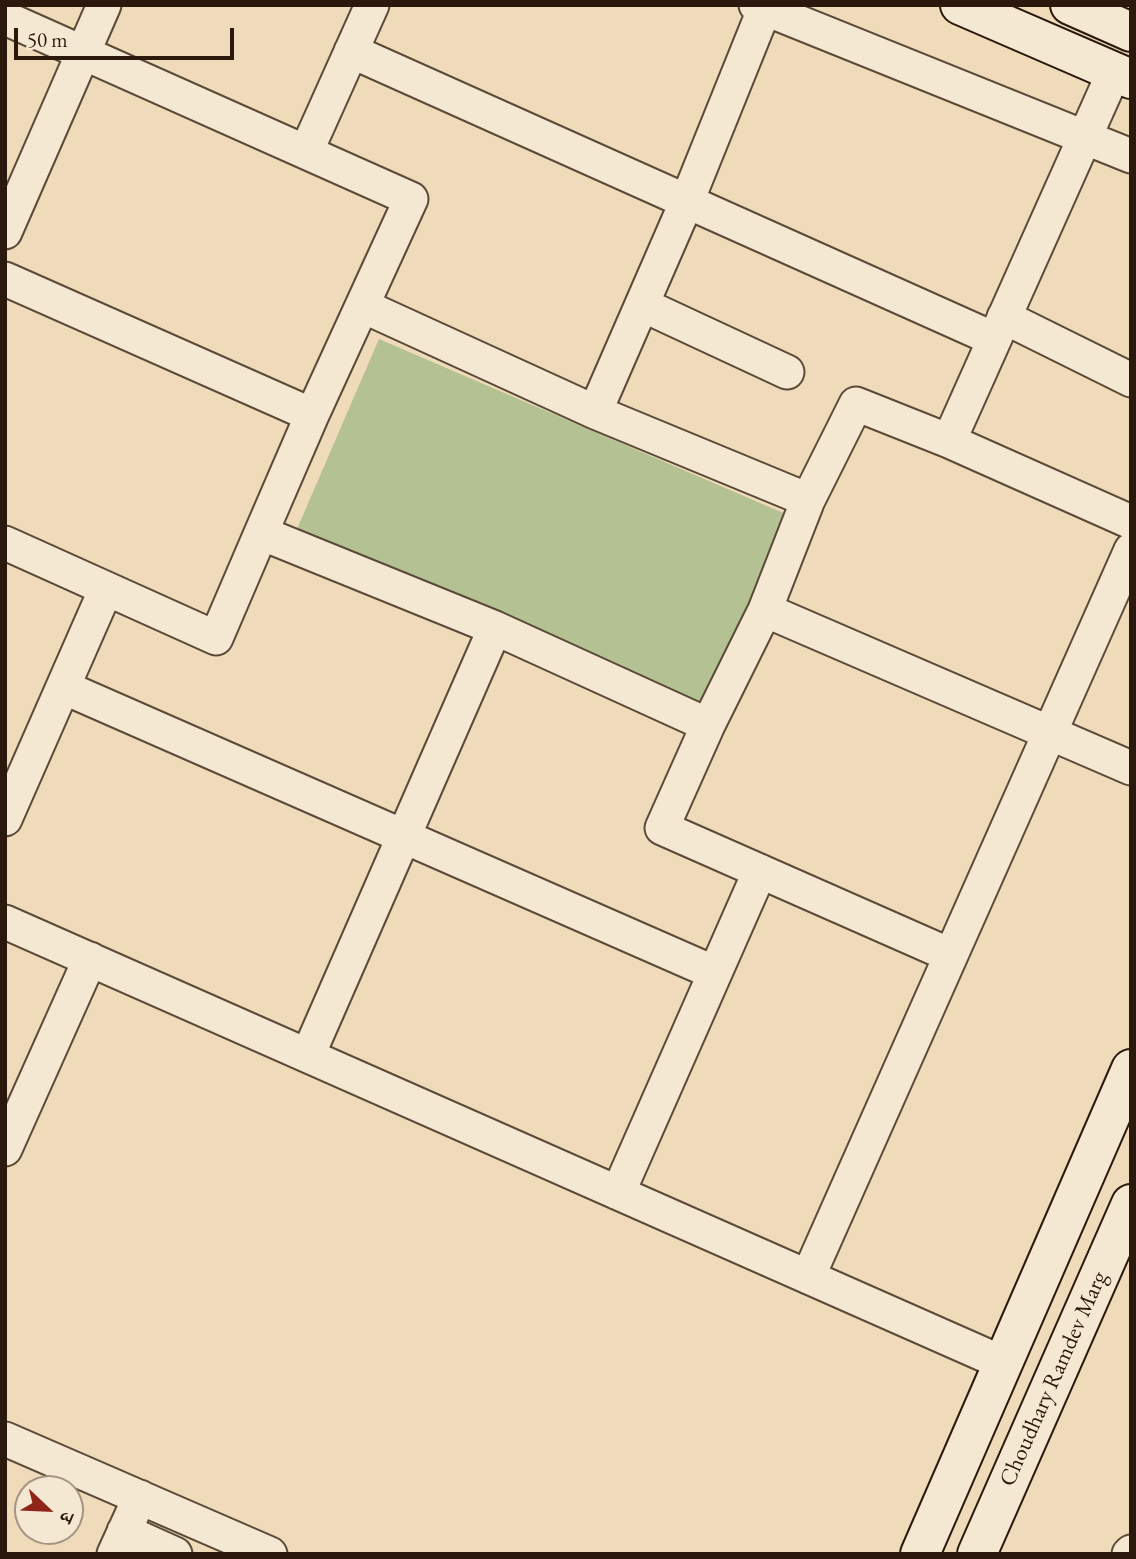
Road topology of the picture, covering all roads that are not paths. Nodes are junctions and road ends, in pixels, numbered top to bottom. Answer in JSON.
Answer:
{"nodes":[{"id":1,"x":104,"y":5,"type":"edge"},
{"id":2,"x":372,"y":5,"type":"edge"},
{"id":3,"x":960,"y":5,"type":"edge"},
{"id":4,"x":1070,"y":5,"type":"edge"},
{"id":5,"x":762,"y":6,"type":"edge"},
{"id":6,"x":5,"y":18,"type":"edge"},
{"id":7,"x":1131,"y":32,"type":"edge"},
{"id":8,"x":351,"y":51,"type":"junction"},
{"id":9,"x":84,"y":52,"type":"junction"},
{"id":10,"x":1122,"y":76,"type":"edge"},
{"id":11,"x":1085,"y":137,"type":"junction"},
{"id":12,"x":306,"y":152,"type":"junction"},
{"id":13,"x":1131,"y":156,"type":"edge"},
{"id":14,"x":687,"y":201,"type":"junction"},
{"id":15,"x":5,"y":232,"type":"edge"},
{"id":16,"x":5,"y":279,"type":"edge"},
{"id":17,"x":643,"y":305,"type":"junction"},
{"id":18,"x":363,"y":306,"type":"junction"},
{"id":19,"x":999,"y":328,"type":"junction"},
{"id":20,"x":787,"y":372,"type":"dead end"},
{"id":21,"x":1131,"y":380,"type":"edge"},
{"id":22,"x":595,"y":412,"type":"junction"},
{"id":23,"x":312,"y":415,"type":"junction"},
{"id":24,"x":949,"y":441,"type":"junction"},
{"id":25,"x":808,"y":500,"type":"junction"},
{"id":26,"x":1131,"y":522,"type":"edge"},
{"id":27,"x":261,"y":533,"type":"junction"},
{"id":28,"x":5,"y":544,"type":"edge"},
{"id":29,"x":1131,"y":550,"type":"edge"},
{"id":30,"x":106,"y":589,"type":"junction"},
{"id":31,"x":765,"y":610,"type":"junction"},
{"id":32,"x":495,"y":628,"type":"junction"},
{"id":33,"x":63,"y":687,"type":"junction"},
{"id":34,"x":708,"y":724,"type":"junction"},
{"id":35,"x":1050,"y":733,"type":"junction"},
{"id":36,"x":1131,"y":768,"type":"edge"},
{"id":37,"x":5,"y":819,"type":"edge"},
{"id":38,"x":404,"y":836,"type":"junction"},
{"id":39,"x":760,"y":871,"type":"junction"},
{"id":40,"x":5,"y":922,"type":"edge"},
{"id":41,"x":950,"y":955,"type":"junction"},
{"id":42,"x":90,"y":959,"type":"junction"},
{"id":43,"x":715,"y":973,"type":"junction"},
{"id":44,"x":308,"y":1055,"type":"junction"},
{"id":45,"x":1131,"y":1069,"type":"edge"},
{"id":46,"x":1120,"y":1122,"type":"edge"},
{"id":47,"x":5,"y":1149,"type":"edge"},
{"id":48,"x":618,"y":1193,"type":"junction"},
{"id":49,"x":1131,"y":1204,"type":"edge"},
{"id":50,"x":808,"y":1277,"type":"junction"},
{"id":51,"x":1003,"y":1363,"type":"junction"},
{"id":52,"x":9,"y":1451,"type":"edge"},
{"id":53,"x":140,"y":1497,"type":"junction"},
{"id":54,"x":119,"y":1542,"type":"edge"},
{"id":55,"x":175,"y":1554,"type":"edge"},
{"id":56,"x":270,"y":1554,"type":"edge"},
{"id":57,"x":920,"y":1554,"type":"edge"},
{"id":58,"x":977,"y":1554,"type":"edge"}],
"edges":[{"from":1,"to":9,"type":"street"},
{"from":2,"to":8,"type":"street"},
{"from":3,"to":10,"type":"street"},
{"from":4,"to":7,"type":"street"},
{"from":5,"to":11,"type":"street"},
{"from":5,"to":14,"type":"street"},
{"from":6,"to":9,"type":"street"},
{"from":8,"to":12,"type":"street"},
{"from":8,"to":14,"type":"street"},
{"from":9,"to":12,"type":"street"},
{"from":9,"to":15,"type":"street"},
{"from":10,"to":11,"type":"street"},
{"from":11,"to":13,"type":"street"},
{"from":11,"to":19,"type":"street"},
{"from":12,"to":18,"type":"street"},
{"from":14,"to":17,"type":"street"},
{"from":14,"to":19,"type":"street"},
{"from":16,"to":23,"type":"street"},
{"from":17,"to":20,"type":"street"},
{"from":17,"to":22,"type":"street"},
{"from":18,"to":22,"type":"street"},
{"from":18,"to":23,"type":"street"},
{"from":19,"to":21,"type":"street"},
{"from":19,"to":24,"type":"street"},
{"from":22,"to":25,"type":"street"},
{"from":23,"to":27,"type":"street"},
{"from":24,"to":25,"type":"street"},
{"from":24,"to":26,"type":"street"},
{"from":25,"to":31,"type":"street"},
{"from":27,"to":30,"type":"street"},
{"from":27,"to":32,"type":"street"},
{"from":28,"to":30,"type":"street"},
{"from":29,"to":35,"type":"street"},
{"from":30,"to":33,"type":"street"},
{"from":31,"to":34,"type":"street"},
{"from":31,"to":35,"type":"street"},
{"from":32,"to":34,"type":"street"},
{"from":32,"to":38,"type":"street"},
{"from":33,"to":37,"type":"street"},
{"from":33,"to":38,"type":"street"},
{"from":34,"to":39,"type":"street"},
{"from":35,"to":36,"type":"street"},
{"from":35,"to":41,"type":"street"},
{"from":38,"to":43,"type":"street"},
{"from":38,"to":44,"type":"street"},
{"from":39,"to":41,"type":"street"},
{"from":39,"to":43,"type":"street"},
{"from":40,"to":42,"type":"street"},
{"from":41,"to":50,"type":"street"},
{"from":42,"to":44,"type":"street"},
{"from":42,"to":47,"type":"street"},
{"from":43,"to":48,"type":"street"},
{"from":44,"to":48,"type":"street"},
{"from":45,"to":46,"type":"street"},
{"from":46,"to":51,"type":"street"},
{"from":48,"to":50,"type":"street"},
{"from":49,"to":58,"type":"street","name":"Choudhary Ramdev Marg"},
{"from":50,"to":51,"type":"street"},
{"from":51,"to":57,"type":"street"},
{"from":52,"to":53,"type":"street"},
{"from":53,"to":54,"type":"street"},
{"from":53,"to":56,"type":"street"},
{"from":54,"to":55,"type":"street"}]}
